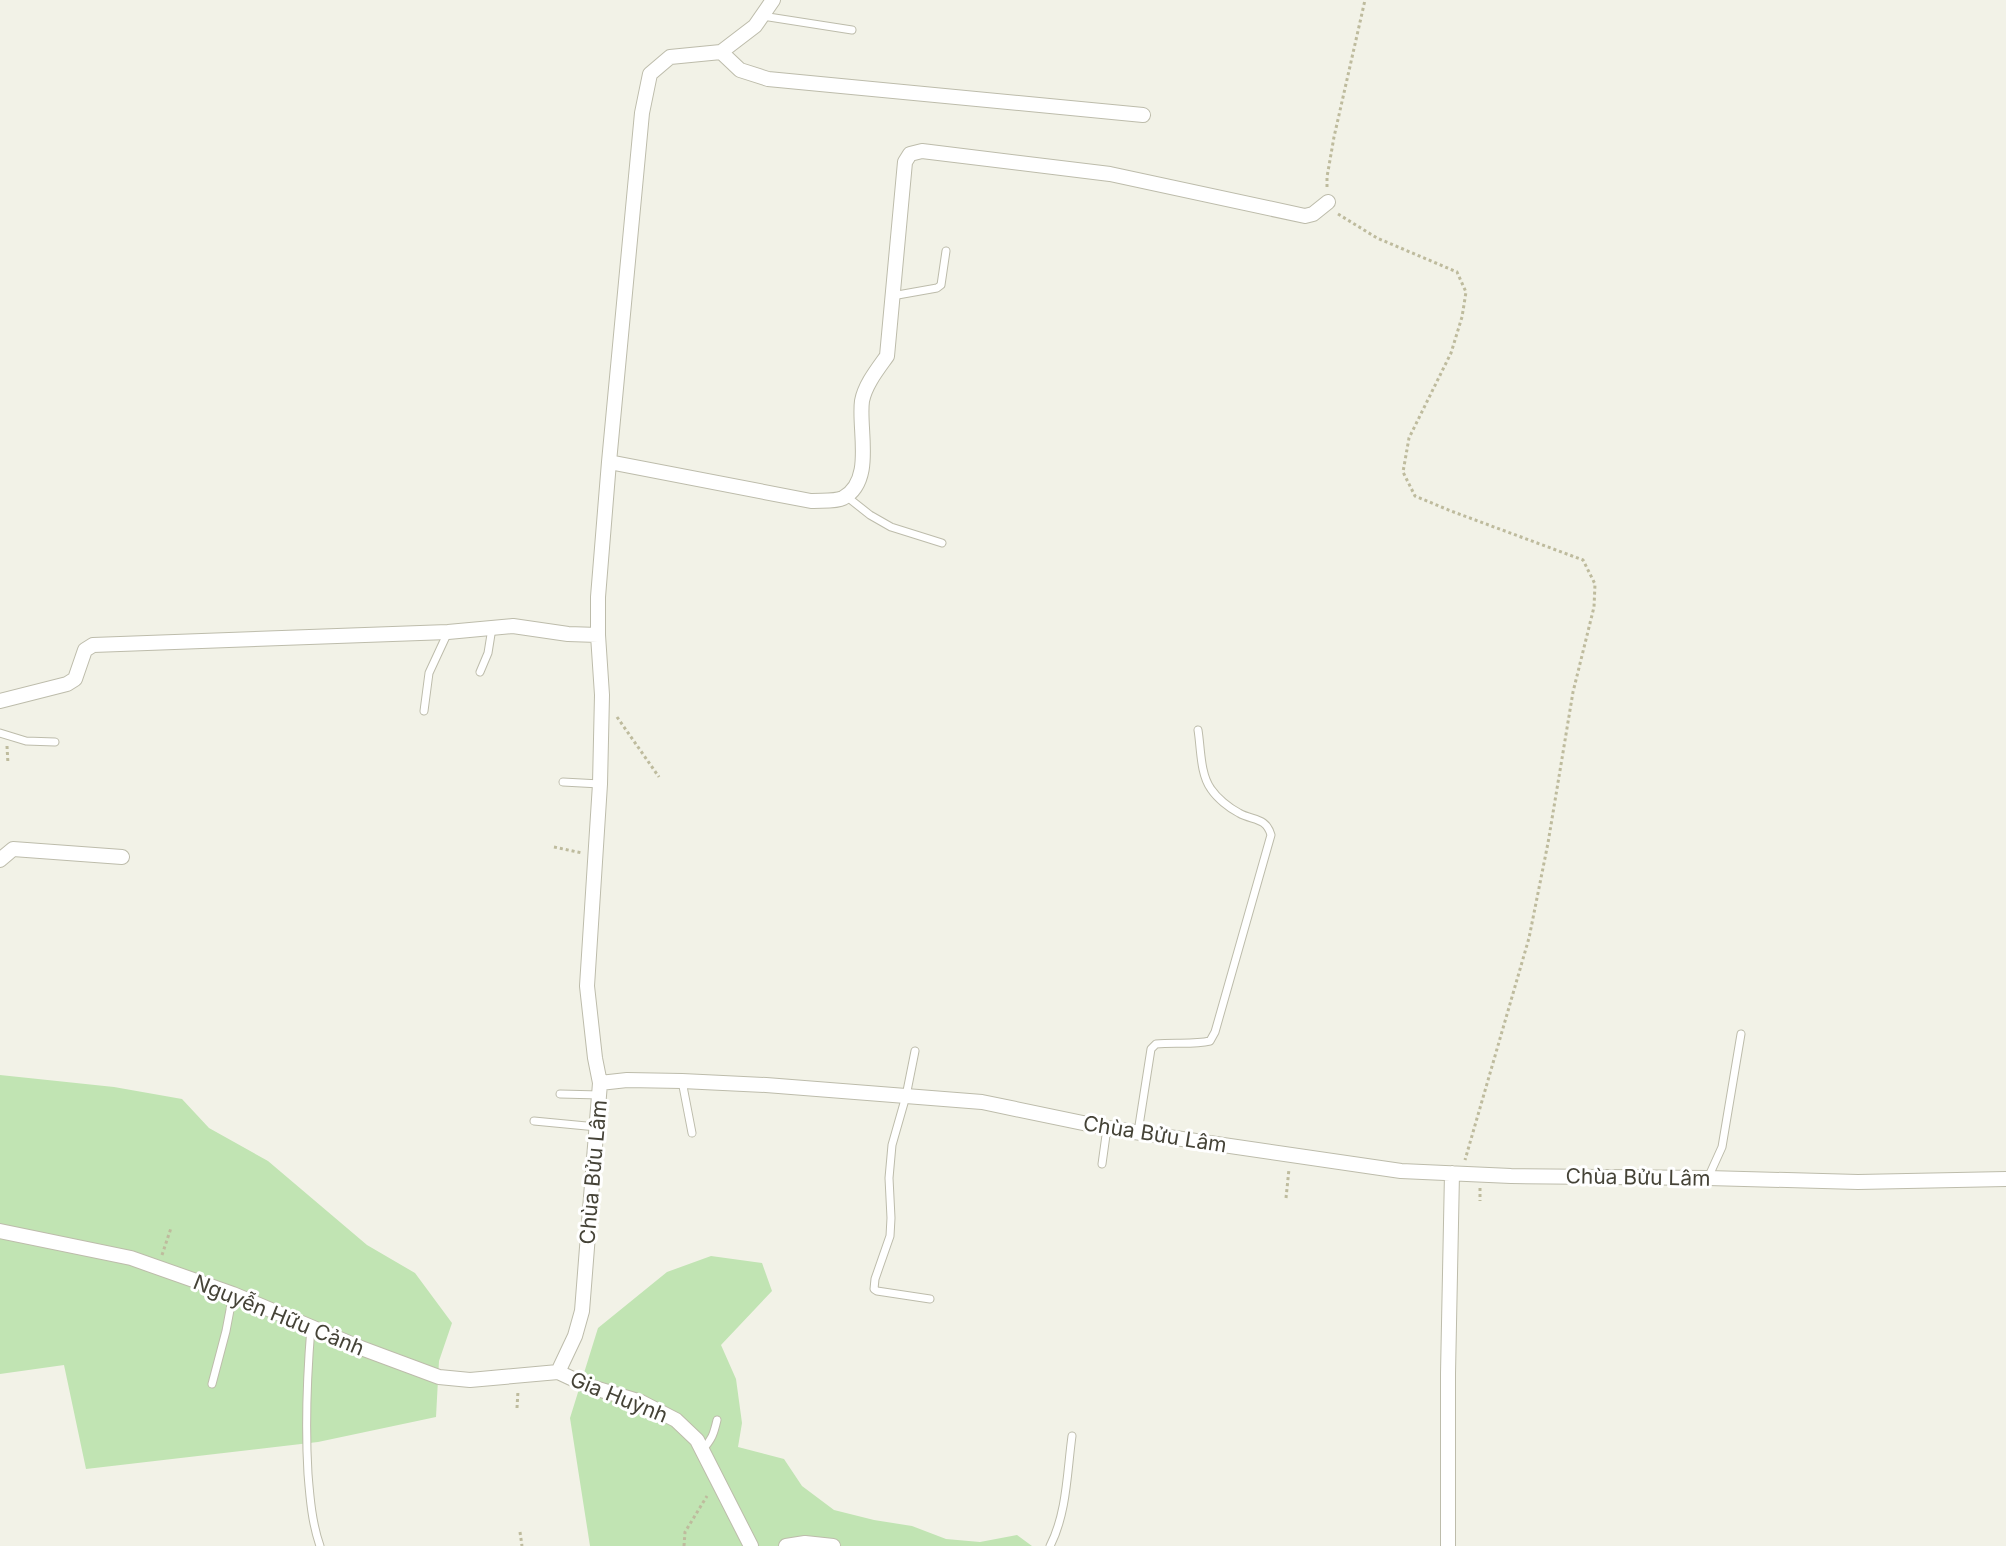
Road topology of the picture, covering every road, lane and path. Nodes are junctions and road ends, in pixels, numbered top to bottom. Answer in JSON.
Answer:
{"nodes":[{"id":1,"x":773,"y":0,"type":"edge"},
{"id":2,"x":1365,"y":0,"type":"edge"},
{"id":3,"x":762,"y":16,"type":"junction"},
{"id":4,"x":852,"y":30,"type":"dead end"},
{"id":5,"x":721,"y":52,"type":"junction"},
{"id":6,"x":1143,"y":115,"type":"dead end"},
{"id":7,"x":1328,"y":202,"type":"junction"},
{"id":8,"x":946,"y":251,"type":"dead end"},
{"id":9,"x":892,"y":296,"type":"junction"},
{"id":10,"x":609,"y":462,"type":"junction"},
{"id":11,"x":846,"y":496,"type":"junction"},
{"id":12,"x":942,"y":543,"type":"dead end"},
{"id":13,"x":492,"y":628,"type":"junction"},
{"id":14,"x":448,"y":632,"type":"junction"},
{"id":15,"x":598,"y":635,"type":"junction"},
{"id":16,"x":480,"y":672,"type":"dead end"},
{"id":17,"x":602,"y":695,"type":"junction"},
{"id":18,"x":0,"y":701,"type":"edge"},
{"id":19,"x":424,"y":711,"type":"dead end"},
{"id":20,"x":1198,"y":730,"type":"dead end"},
{"id":21,"x":0,"y":734,"type":"edge"},
{"id":22,"x":55,"y":742,"type":"dead end"},
{"id":23,"x":659,"y":777,"type":"dead end"},
{"id":24,"x":563,"y":782,"type":"dead end"},
{"id":25,"x":600,"y":784,"type":"junction"},
{"id":26,"x":554,"y":847,"type":"dead end"},
{"id":27,"x":122,"y":856,"type":"dead end"},
{"id":28,"x":595,"y":856,"type":"junction"},
{"id":29,"x":0,"y":860,"type":"edge"},
{"id":30,"x":1741,"y":1034,"type":"dead end"},
{"id":31,"x":915,"y":1052,"type":"dead end"},
{"id":32,"x":682,"y":1081,"type":"junction"},
{"id":33,"x":600,"y":1089,"type":"junction"},
{"id":34,"x":561,"y":1094,"type":"dead end"},
{"id":35,"x":906,"y":1096,"type":"junction"},
{"id":36,"x":534,"y":1120,"type":"dead end"},
{"id":37,"x":598,"y":1127,"type":"junction"},
{"id":38,"x":1107,"y":1128,"type":"junction"},
{"id":39,"x":1138,"y":1132,"type":"junction"},
{"id":40,"x":693,"y":1133,"type":"dead end"},
{"id":41,"x":1290,"y":1155,"type":"junction"},
{"id":42,"x":1102,"y":1164,"type":"dead end"},
{"id":43,"x":1456,"y":1173,"type":"junction"},
{"id":44,"x":1708,"y":1178,"type":"junction"},
{"id":45,"x":2006,"y":1179,"type":"edge"},
{"id":46,"x":1286,"y":1198,"type":"dead end"},
{"id":47,"x":171,"y":1228,"type":"dead end"},
{"id":48,"x":0,"y":1231,"type":"edge"},
{"id":49,"x":158,"y":1268,"type":"junction"},
{"id":50,"x":233,"y":1294,"type":"junction"},
{"id":51,"x":930,"y":1299,"type":"dead end"},
{"id":52,"x":311,"y":1327,"type":"junction"},
{"id":53,"x":558,"y":1372,"type":"junction"},
{"id":54,"x":212,"y":1384,"type":"dead end"},
{"id":55,"x":717,"y":1420,"type":"dead end"},
{"id":56,"x":1072,"y":1436,"type":"dead end"},
{"id":57,"x":702,"y":1450,"type":"junction"},
{"id":58,"x":717,"y":1478,"type":"junction"},
{"id":59,"x":520,"y":1532,"type":"dead end"},
{"id":60,"x":320,"y":1546,"type":"edge"},
{"id":61,"x":522,"y":1546,"type":"edge"},
{"id":62,"x":684,"y":1546,"type":"edge"},
{"id":63,"x":751,"y":1546,"type":"edge"},
{"id":64,"x":786,"y":1546,"type":"edge"},
{"id":65,"x":833,"y":1546,"type":"edge"},
{"id":66,"x":1050,"y":1546,"type":"edge"},
{"id":67,"x":1448,"y":1546,"type":"edge"}],
"edges":[{"from":1,"to":3,"type":"street"},
{"from":2,"to":7,"type":"path"},
{"from":3,"to":4,"type":"lane"},
{"from":3,"to":5,"type":"street"},
{"from":5,"to":6,"type":"street"},
{"from":5,"to":10,"type":"street"},
{"from":7,"to":9,"type":"street"},
{"from":7,"to":43,"type":"path"},
{"from":8,"to":9,"type":"lane"},
{"from":9,"to":11,"type":"street"},
{"from":10,"to":11,"type":"street"},
{"from":10,"to":15,"type":"street"},
{"from":11,"to":12,"type":"lane"},
{"from":13,"to":14,"type":"street"},
{"from":13,"to":15,"type":"street"},
{"from":13,"to":16,"type":"lane"},
{"from":14,"to":18,"type":"street"},
{"from":14,"to":19,"type":"lane"},
{"from":15,"to":17,"type":"street"},
{"from":17,"to":23,"type":"path"},
{"from":17,"to":25,"type":"street"},
{"from":20,"to":39,"type":"lane"},
{"from":21,"to":22,"type":"lane"},
{"from":24,"to":25,"type":"lane"},
{"from":25,"to":28,"type":"street"},
{"from":26,"to":28,"type":"path"},
{"from":27,"to":29,"type":"street"},
{"from":28,"to":33,"type":"street"},
{"from":30,"to":44,"type":"lane"},
{"from":31,"to":35,"type":"lane"},
{"from":32,"to":33,"type":"street","name":"Chùa Bửu Lâm"},
{"from":32,"to":35,"type":"street","name":"Chùa Bửu Lâm"},
{"from":32,"to":40,"type":"lane"},
{"from":33,"to":34,"type":"lane"},
{"from":33,"to":37,"type":"street","name":"Chùa Bửu Lâm"},
{"from":35,"to":38,"type":"street","name":"Chùa Bửu Lâm"},
{"from":35,"to":51,"type":"lane"},
{"from":36,"to":37,"type":"lane"},
{"from":37,"to":53,"type":"street","name":"Chùa Bửu Lâm"},
{"from":38,"to":39,"type":"street","name":"Chùa Bửu Lâm"},
{"from":38,"to":42,"type":"lane"},
{"from":39,"to":41,"type":"street","name":"Chùa Bửu Lâm"},
{"from":41,"to":43,"type":"street","name":"Chùa Bửu Lâm"},
{"from":41,"to":46,"type":"path"},
{"from":43,"to":44,"type":"street","name":"Chùa Bửu Lâm"},
{"from":43,"to":67,"type":"street"},
{"from":44,"to":45,"type":"street","name":"Chùa Bửu Lâm"},
{"from":47,"to":49,"type":"path"},
{"from":48,"to":49,"type":"street","name":"Nguyễn Hữu Cảnh"},
{"from":49,"to":50,"type":"street","name":"Nguyễn Hữu Cảnh"},
{"from":50,"to":52,"type":"street","name":"Nguyễn Hữu Cảnh"},
{"from":50,"to":54,"type":"lane"},
{"from":52,"to":53,"type":"street","name":"Nguyễn Hữu Cảnh"},
{"from":52,"to":60,"type":"lane"},
{"from":53,"to":57,"type":"street","name":"Gia Huỳnh"},
{"from":55,"to":57,"type":"lane"},
{"from":56,"to":66,"type":"lane"},
{"from":57,"to":58,"type":"street","name":"Gia Huỳnh"},
{"from":58,"to":62,"type":"path"},
{"from":58,"to":63,"type":"street","name":"Gia Huỳnh"},
{"from":59,"to":61,"type":"path"},
{"from":64,"to":65,"type":"street"}]}
